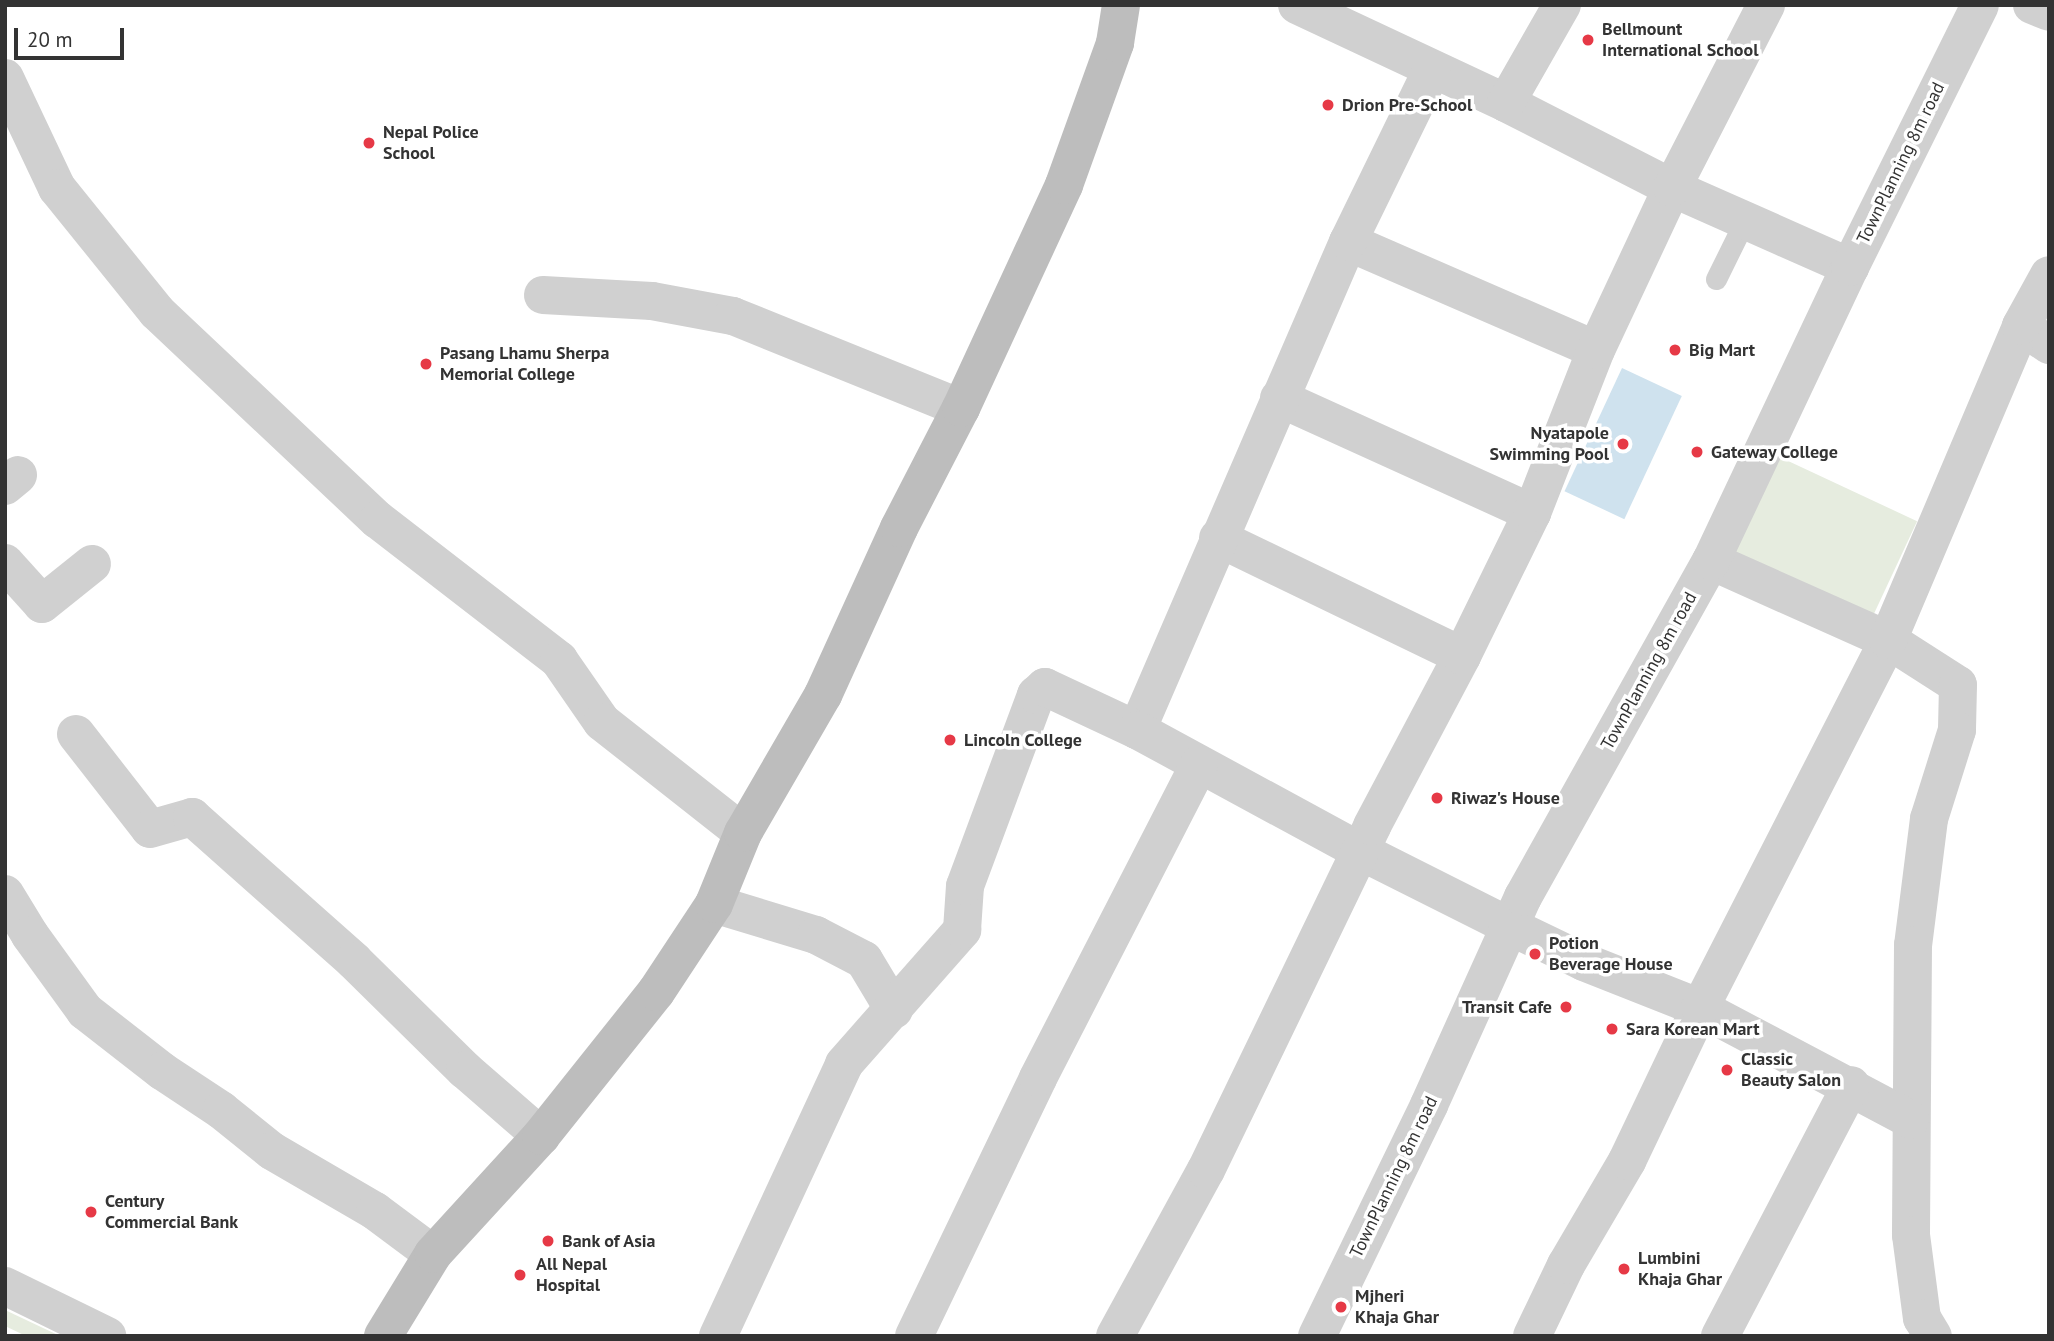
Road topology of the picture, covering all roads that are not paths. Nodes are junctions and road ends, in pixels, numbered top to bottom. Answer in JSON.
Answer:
{"nodes":[{"id":1,"x":1121,"y":5,"type":"edge"},
{"id":2,"x":1297,"y":5,"type":"edge"},
{"id":3,"x":1562,"y":5,"type":"edge"},
{"id":4,"x":1766,"y":5,"type":"edge"},
{"id":5,"x":1980,"y":5,"type":"edge"},
{"id":6,"x":2032,"y":5,"type":"edge"},
{"id":7,"x":2049,"y":12,"type":"edge"},
{"id":8,"x":1342,"y":15,"type":"edge"},
{"id":9,"x":1432,"y":69,"type":"junction"},
{"id":10,"x":5,"y":78,"type":"edge"},
{"id":11,"x":1506,"y":103,"type":"junction"},
{"id":12,"x":1672,"y":188,"type":"junction"},
{"id":13,"x":1745,"y":220,"type":"junction"},
{"id":14,"x":1348,"y":242,"type":"junction"},
{"id":15,"x":1850,"y":267,"type":"junction"},
{"id":16,"x":2049,"y":275,"type":"edge"},
{"id":17,"x":1716,"y":279,"type":"dead end"},
{"id":18,"x":543,"y":295,"type":"dead end"},
{"id":19,"x":2035,"y":336,"type":"edge"},
{"id":20,"x":1596,"y":350,"type":"junction"},
{"id":21,"x":1279,"y":398,"type":"junction"},
{"id":22,"x":961,"y":408,"type":"junction"},
{"id":23,"x":1532,"y":513,"type":"junction"},
{"id":24,"x":1218,"y":538,"type":"junction"},
{"id":25,"x":1712,"y":561,"type":"junction"},
{"id":26,"x":5,"y":563,"type":"edge"},
{"id":27,"x":92,"y":564,"type":"dead end"},
{"id":28,"x":1888,"y":640,"type":"junction"},
{"id":29,"x":1462,"y":656,"type":"junction"},
{"id":30,"x":1137,"y":730,"type":"junction"},
{"id":31,"x":76,"y":734,"type":"dead end"},
{"id":32,"x":1199,"y":765,"type":"junction"},
{"id":33,"x":743,"y":833,"type":"junction"},
{"id":34,"x":1362,"y":852,"type":"junction"},
{"id":35,"x":5,"y":894,"type":"edge"},
{"id":36,"x":714,"y":904,"type":"junction"},
{"id":37,"x":1509,"y":926,"type":"junction"},
{"id":38,"x":1700,"y":1008,"type":"junction"},
{"id":39,"x":894,"y":1010,"type":"junction"},
{"id":40,"x":1851,"y":1085,"type":"junction"},
{"id":41,"x":1910,"y":1119,"type":"junction"},
{"id":42,"x":541,"y":1136,"type":"junction"},
{"id":43,"x":433,"y":1254,"type":"junction"},
{"id":44,"x":5,"y":1286,"type":"edge"},
{"id":45,"x":1923,"y":1330,"type":"edge"},
{"id":46,"x":107,"y":1336,"type":"edge"},
{"id":47,"x":383,"y":1336,"type":"edge"},
{"id":48,"x":718,"y":1336,"type":"edge"},
{"id":49,"x":915,"y":1336,"type":"edge"},
{"id":50,"x":1115,"y":1336,"type":"edge"},
{"id":51,"x":1317,"y":1336,"type":"edge"},
{"id":52,"x":1532,"y":1336,"type":"edge"},
{"id":53,"x":1720,"y":1336,"type":"edge"}],
"edges":[{"from":1,"to":22,"type":"street"},
{"from":2,"to":8,"type":"street"},
{"from":3,"to":11,"type":"street"},
{"from":4,"to":12,"type":"street"},
{"from":5,"to":15,"type":"street","name":"TownPlanning 8m road"},
{"from":6,"to":7,"type":"street"},
{"from":8,"to":9,"type":"street"},
{"from":9,"to":11,"type":"street"},
{"from":9,"to":14,"type":"street"},
{"from":10,"to":33,"type":"street"},
{"from":11,"to":12,"type":"street"},
{"from":12,"to":13,"type":"street"},
{"from":12,"to":20,"type":"street"},
{"from":13,"to":15,"type":"street"},
{"from":13,"to":17,"type":"lane"},
{"from":14,"to":20,"type":"street"},
{"from":14,"to":21,"type":"street"},
{"from":15,"to":25,"type":"street","name":"TownPlanning 8m road"},
{"from":16,"to":19,"type":"street"},
{"from":18,"to":22,"type":"street"},
{"from":19,"to":28,"type":"street"},
{"from":20,"to":23,"type":"street"},
{"from":21,"to":23,"type":"street"},
{"from":21,"to":24,"type":"street"},
{"from":22,"to":33,"type":"street"},
{"from":23,"to":29,"type":"street"},
{"from":24,"to":29,"type":"street"},
{"from":24,"to":30,"type":"street"},
{"from":25,"to":28,"type":"street"},
{"from":25,"to":37,"type":"street","name":"TownPlanning 8m road"},
{"from":26,"to":27,"type":"street"},
{"from":28,"to":38,"type":"street"},
{"from":28,"to":41,"type":"street"},
{"from":29,"to":34,"type":"street"},
{"from":30,"to":32,"type":"street"},
{"from":30,"to":39,"type":"street"},
{"from":31,"to":42,"type":"street"},
{"from":32,"to":34,"type":"street"},
{"from":32,"to":49,"type":"street"},
{"from":33,"to":36,"type":"street"},
{"from":34,"to":37,"type":"street"},
{"from":34,"to":50,"type":"street"},
{"from":35,"to":43,"type":"street"},
{"from":36,"to":39,"type":"street"},
{"from":36,"to":42,"type":"street"},
{"from":37,"to":38,"type":"street"},
{"from":37,"to":51,"type":"street","name":"TownPlanning 8m road"},
{"from":38,"to":40,"type":"street"},
{"from":38,"to":52,"type":"street"},
{"from":39,"to":48,"type":"street"},
{"from":40,"to":41,"type":"street"},
{"from":40,"to":53,"type":"street"},
{"from":41,"to":45,"type":"street"},
{"from":42,"to":43,"type":"street"},
{"from":43,"to":47,"type":"street"},
{"from":44,"to":46,"type":"street"}]}
